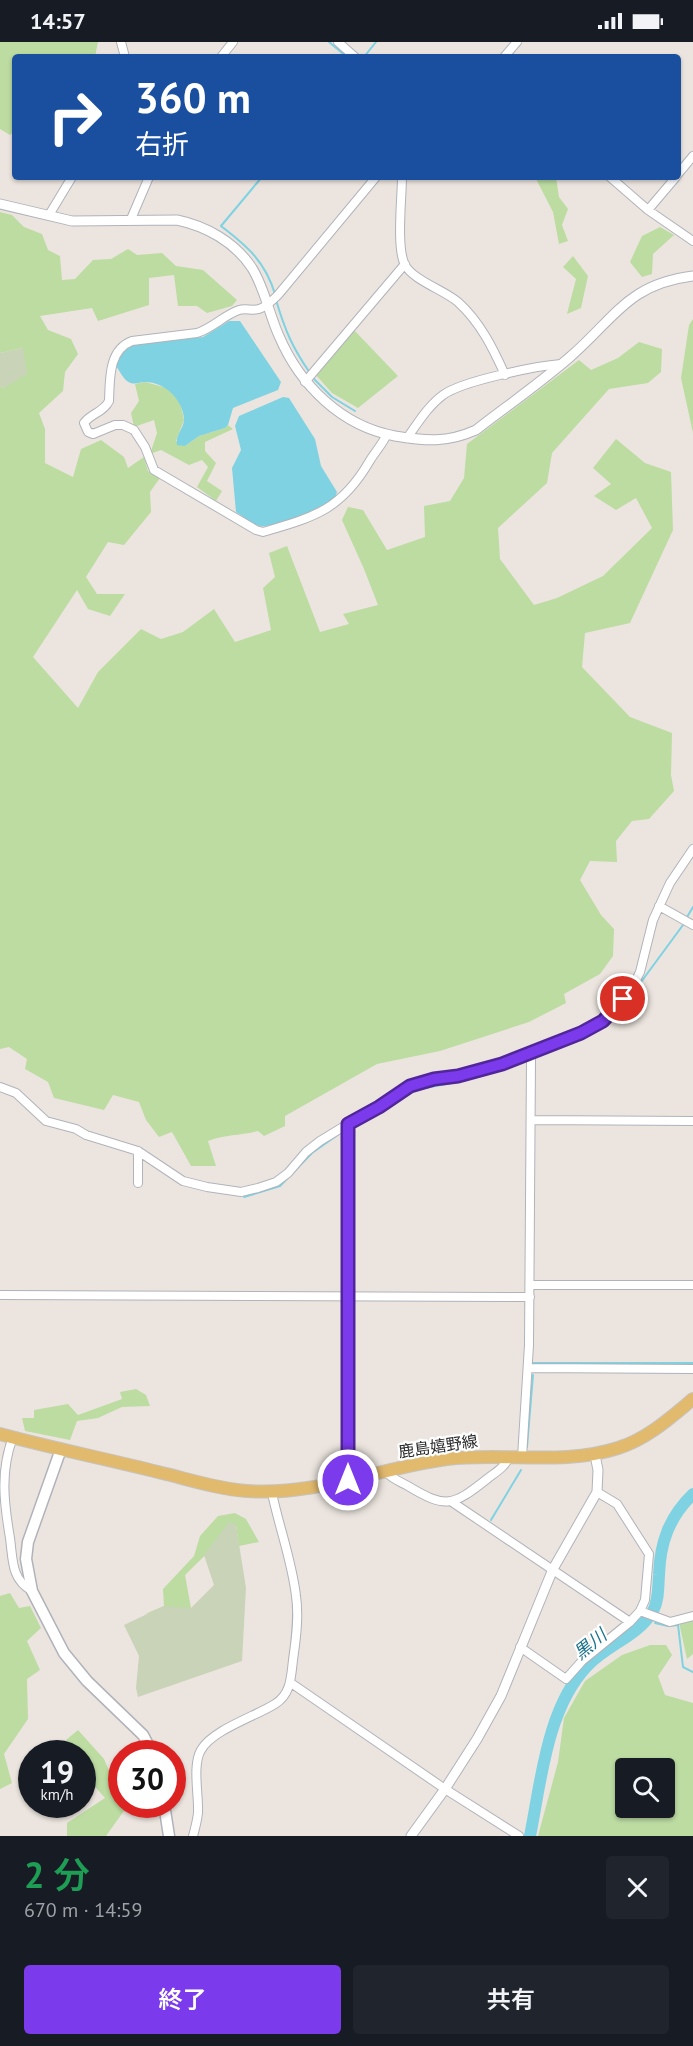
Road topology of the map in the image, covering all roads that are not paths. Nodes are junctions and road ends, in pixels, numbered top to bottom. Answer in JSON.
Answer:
{"nodes":[{"id":1,"x":233,"y":42,"type":"edge"},
{"id":2,"x":338,"y":42,"type":"edge"},
{"id":3,"x":517,"y":42,"type":"edge"},
{"id":4,"x":223,"y":54,"type":"edge"},
{"id":5,"x":352,"y":54,"type":"edge"},
{"id":6,"x":507,"y":54,"type":"edge"},
{"id":7,"x":693,"y":156,"type":"edge"},
{"id":8,"x":681,"y":171,"type":"edge"},
{"id":9,"x":70,"y":180,"type":"edge"},
{"id":10,"x":148,"y":180,"type":"edge"},
{"id":11,"x":374,"y":180,"type":"edge"},
{"id":12,"x":402,"y":180,"type":"edge"},
{"id":13,"x":613,"y":180,"type":"edge"},
{"id":14,"x":674,"y":180,"type":"edge"},
{"id":15,"x":0,"y":204,"type":"edge"},
{"id":16,"x":648,"y":210,"type":"junction"},
{"id":17,"x":49,"y":215,"type":"junction"},
{"id":18,"x":131,"y":219,"type":"junction"},
{"id":19,"x":693,"y":241,"type":"edge"},
{"id":20,"x":405,"y":264,"type":"junction"},
{"id":21,"x":693,"y":276,"type":"edge"},
{"id":22,"x":267,"y":304,"type":"junction"},
{"id":23,"x":561,"y":364,"type":"junction"},
{"id":24,"x":505,"y":375,"type":"junction"},
{"id":25,"x":305,"y":382,"type":"junction"},
{"id":26,"x":387,"y":434,"type":"junction"},
{"id":27,"x":407,"y":438,"type":"junction"},
{"id":28,"x":693,"y":849,"type":"edge"},
{"id":29,"x":659,"y":906,"type":"junction"},
{"id":30,"x":693,"y":925,"type":"edge"},
{"id":31,"x":530,"y":1052,"type":"junction"},
{"id":32,"x":0,"y":1087,"type":"edge"},
{"id":33,"x":531,"y":1120,"type":"junction"},
{"id":34,"x":693,"y":1121,"type":"edge"},
{"id":35,"x":348,"y":1124,"type":"junction"},
{"id":36,"x":138,"y":1151,"type":"junction"},
{"id":37,"x":138,"y":1183,"type":"dead end"},
{"id":38,"x":530,"y":1284,"type":"junction"},
{"id":39,"x":693,"y":1285,"type":"edge"},
{"id":40,"x":0,"y":1294,"type":"edge"},
{"id":41,"x":349,"y":1297,"type":"junction"},
{"id":42,"x":530,"y":1297,"type":"junction"},
{"id":43,"x":528,"y":1368,"type":"junction"},
{"id":44,"x":693,"y":1369,"type":"edge"},
{"id":45,"x":693,"y":1399,"type":"edge"},
{"id":46,"x":0,"y":1434,"type":"edge"},
{"id":47,"x":13,"y":1437,"type":"junction"},
{"id":48,"x":61,"y":1449,"type":"junction"},
{"id":49,"x":594,"y":1455,"type":"junction"},
{"id":50,"x":516,"y":1456,"type":"junction"},
{"id":51,"x":385,"y":1471,"type":"junction"},
{"id":52,"x":348,"y":1480,"type":"junction"},
{"id":53,"x":597,"y":1492,"type":"junction"},
{"id":54,"x":272,"y":1493,"type":"junction"},
{"id":55,"x":452,"y":1502,"type":"junction"},
{"id":56,"x":553,"y":1569,"type":"junction"},
{"id":57,"x":32,"y":1591,"type":"junction"},
{"id":58,"x":642,"y":1612,"type":"junction"},
{"id":59,"x":693,"y":1616,"type":"edge"},
{"id":60,"x":630,"y":1622,"type":"junction"},
{"id":61,"x":520,"y":1647,"type":"junction"},
{"id":62,"x":291,"y":1683,"type":"junction"},
{"id":63,"x":146,"y":1740,"type":"edge"},
{"id":64,"x":445,"y":1789,"type":"junction"},
{"id":65,"x":166,"y":1818,"type":"edge"},
{"id":66,"x":169,"y":1836,"type":"edge"},
{"id":67,"x":193,"y":1836,"type":"edge"},
{"id":68,"x":411,"y":1836,"type":"edge"},
{"id":69,"x":519,"y":1836,"type":"edge"}],
"edges":[{"from":1,"to":4,"type":"street"},
{"from":2,"to":5,"type":"street"},
{"from":3,"to":6,"type":"street"},
{"from":7,"to":8,"type":"street"},
{"from":9,"to":17,"type":"street"},
{"from":10,"to":18,"type":"street"},
{"from":11,"to":22,"type":"street"},
{"from":12,"to":20,"type":"street"},
{"from":13,"to":16,"type":"street"},
{"from":14,"to":16,"type":"street"},
{"from":15,"to":17,"type":"street"},
{"from":16,"to":19,"type":"street"},
{"from":17,"to":18,"type":"street"},
{"from":18,"to":22,"type":"street"},
{"from":20,"to":24,"type":"street"},
{"from":20,"to":25,"type":"street"},
{"from":21,"to":23,"type":"street"},
{"from":22,"to":25,"type":"street"},
{"from":22,"to":26,"type":"street"},
{"from":23,"to":24,"type":"street"},
{"from":23,"to":27,"type":"street"},
{"from":24,"to":27,"type":"street"},
{"from":25,"to":26,"type":"street"},
{"from":26,"to":27,"type":"street"},
{"from":28,"to":29,"type":"street"},
{"from":29,"to":30,"type":"street"},
{"from":29,"to":31,"type":"street"},
{"from":31,"to":33,"type":"street"},
{"from":31,"to":35,"type":"street"},
{"from":32,"to":36,"type":"street"},
{"from":33,"to":34,"type":"street"},
{"from":33,"to":38,"type":"street"},
{"from":35,"to":36,"type":"street"},
{"from":35,"to":41,"type":"street"},
{"from":36,"to":37,"type":"street"},
{"from":38,"to":39,"type":"street"},
{"from":38,"to":42,"type":"street"},
{"from":40,"to":41,"type":"street"},
{"from":41,"to":42,"type":"street"},
{"from":41,"to":52,"type":"street"},
{"from":42,"to":43,"type":"street"},
{"from":43,"to":44,"type":"street"},
{"from":43,"to":50,"type":"street"},
{"from":45,"to":49,"type":"main road","name":"鹿島嬉野線"},
{"from":46,"to":47,"type":"main road","name":"鹿島嬉野線"},
{"from":47,"to":48,"type":"main road","name":"鹿島嬉野線"},
{"from":47,"to":57,"type":"street"},
{"from":48,"to":54,"type":"main road","name":"鹿島嬉野線"},
{"from":48,"to":57,"type":"main road"},
{"from":49,"to":50,"type":"main road","name":"鹿島嬉野線"},
{"from":49,"to":53,"type":"street"},
{"from":50,"to":51,"type":"main road","name":"鹿島嬉野線"},
{"from":50,"to":55,"type":"street"},
{"from":51,"to":52,"type":"main road","name":"鹿島嬉野線"},
{"from":51,"to":55,"type":"street"},
{"from":52,"to":54,"type":"main road","name":"鹿島嬉野線"},
{"from":53,"to":56,"type":"street"},
{"from":53,"to":58,"type":"street"},
{"from":54,"to":62,"type":"street"},
{"from":55,"to":56,"type":"street"},
{"from":56,"to":60,"type":"street"},
{"from":56,"to":61,"type":"street"},
{"from":57,"to":63,"type":"main road"},
{"from":58,"to":59,"type":"street"},
{"from":58,"to":60,"type":"street"},
{"from":60,"to":61,"type":"street"},
{"from":61,"to":64,"type":"street"},
{"from":62,"to":64,"type":"street"},
{"from":62,"to":67,"type":"street"},
{"from":64,"to":68,"type":"street"},
{"from":64,"to":69,"type":"street"},
{"from":65,"to":66,"type":"main road"}]}
